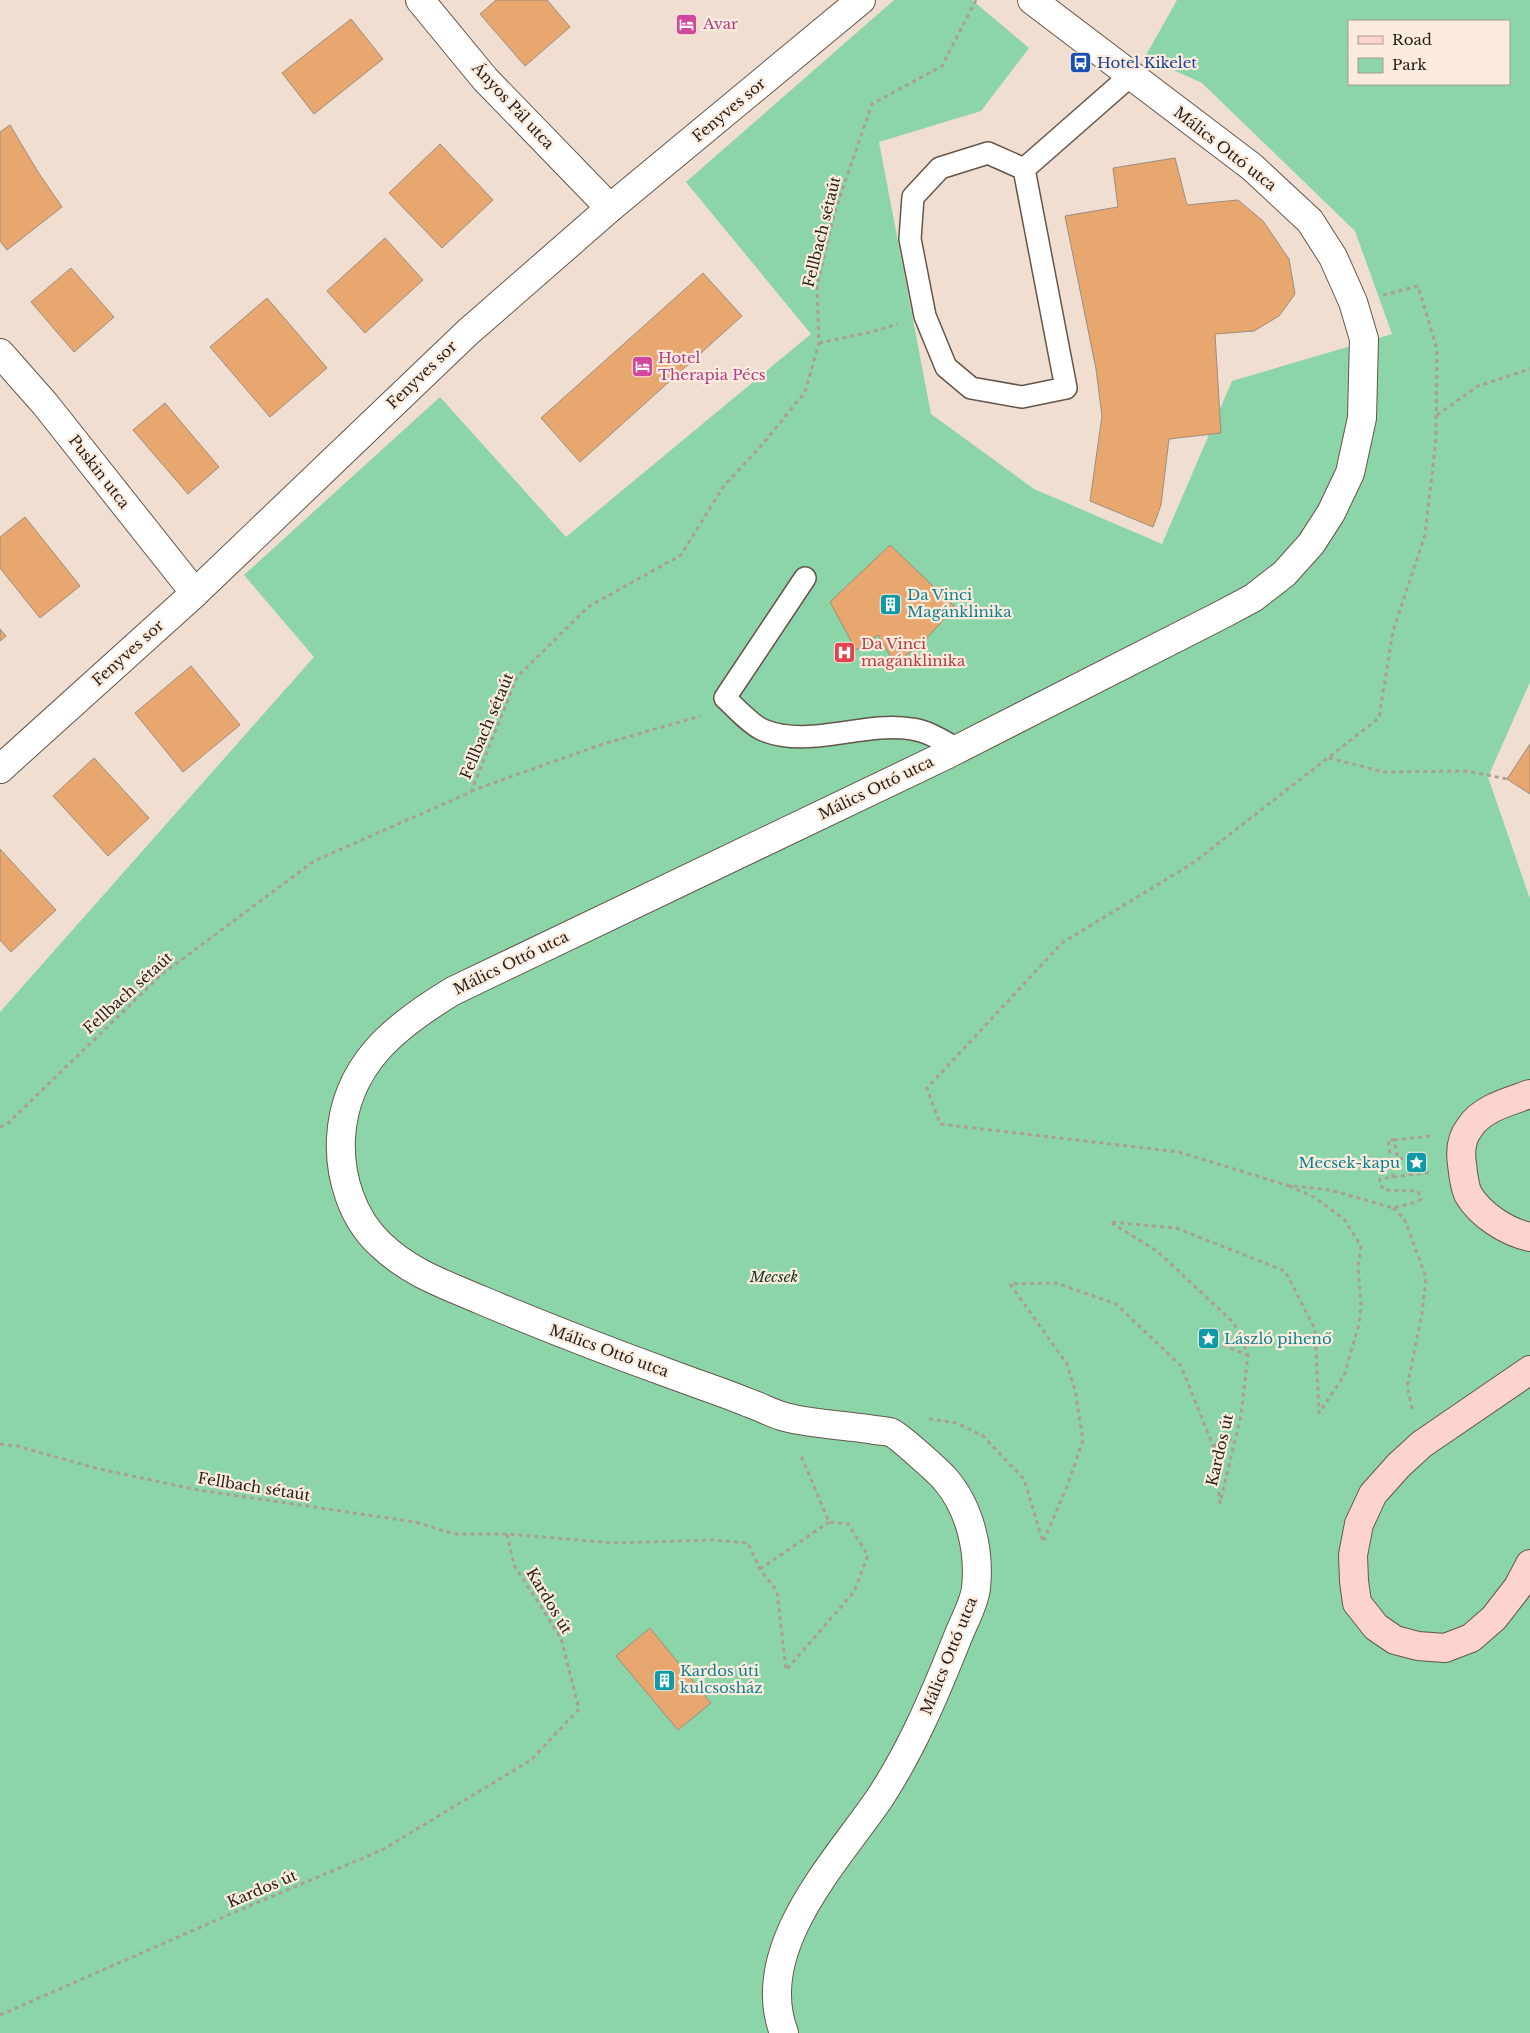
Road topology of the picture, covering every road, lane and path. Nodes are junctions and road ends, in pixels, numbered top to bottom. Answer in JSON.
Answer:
{"nodes":[{"id":1,"x":420,"y":0,"type":"edge"},
{"id":2,"x":861,"y":0,"type":"edge"},
{"id":3,"x":976,"y":0,"type":"edge"},
{"id":4,"x":1032,"y":0,"type":"edge"},
{"id":5,"x":1130,"y":76,"type":"junction"},
{"id":6,"x":1024,"y":169,"type":"junction"},
{"id":7,"x":610,"y":208,"type":"junction"},
{"id":8,"x":1353,"y":302,"type":"junction"},
{"id":9,"x":925,"y":316,"type":"junction"},
{"id":10,"x":819,"y":343,"type":"junction"},
{"id":11,"x":0,"y":353,"type":"edge"},
{"id":12,"x":1530,"y":369,"type":"edge"},
{"id":13,"x":1436,"y":415,"type":"junction"},
{"id":14,"x":804,"y":578,"type":"dead end"},
{"id":15,"x":195,"y":593,"type":"junction"},
{"id":16,"x":700,"y":716,"type":"dead end"},
{"id":17,"x":957,"y":749,"type":"junction"},
{"id":18,"x":1329,"y":757,"type":"junction"},
{"id":19,"x":0,"y":769,"type":"edge"},
{"id":20,"x":1507,"y":778,"type":"dead end"},
{"id":21,"x":471,"y":792,"type":"junction"},
{"id":22,"x":1530,"y":1094,"type":"edge"},
{"id":23,"x":0,"y":1127,"type":"edge"},
{"id":24,"x":1438,"y":1154,"type":"dead end"},
{"id":25,"x":1440,"y":1170,"type":"dead end"},
{"id":26,"x":1393,"y":1177,"type":"junction"},
{"id":27,"x":1286,"y":1185,"type":"junction"},
{"id":28,"x":1393,"y":1208,"type":"junction"},
{"id":29,"x":1530,"y":1237,"type":"edge"},
{"id":30,"x":1208,"y":1340,"type":"dead end"},
{"id":31,"x":1248,"y":1355,"type":"junction"},
{"id":32,"x":1530,"y":1370,"type":"edge"},
{"id":33,"x":784,"y":1417,"type":"junction"},
{"id":34,"x":893,"y":1433,"type":"junction"},
{"id":35,"x":1235,"y":1438,"type":"junction"},
{"id":36,"x":0,"y":1444,"type":"edge"},
{"id":37,"x":1422,"y":1444,"type":"junction"},
{"id":38,"x":1213,"y":1446,"type":"junction"},
{"id":39,"x":829,"y":1522,"type":"junction"},
{"id":40,"x":507,"y":1534,"type":"junction"},
{"id":41,"x":1530,"y":1564,"type":"edge"},
{"id":42,"x":760,"y":1568,"type":"junction"},
{"id":43,"x":0,"y":2016,"type":"edge"},
{"id":44,"x":784,"y":2033,"type":"edge"}],
"edges":[{"from":1,"to":7,"type":"street","name":"Ányos Pál utca"},
{"from":2,"to":7,"type":"street","name":"Fenyves sor"},
{"from":3,"to":10,"type":"path","name":"Fellbach sétaút"},
{"from":4,"to":5,"type":"street","name":"Málics Ottó utca"},
{"from":5,"to":6,"type":"lane"},
{"from":5,"to":8,"type":"street","name":"Málics Ottó utca"},
{"from":6,"to":9,"type":"lane"},
{"from":6,"to":9,"type":"lane"},
{"from":7,"to":15,"type":"street","name":"Fenyves sor"},
{"from":8,"to":13,"type":"path"},
{"from":8,"to":17,"type":"street","name":"Málics Ottó utca"},
{"from":9,"to":10,"type":"path"},
{"from":10,"to":21,"type":"path","name":"Fellbach sétaút"},
{"from":11,"to":15,"type":"street","name":"Puskin utca"},
{"from":12,"to":13,"type":"path"},
{"from":13,"to":18,"type":"path"},
{"from":14,"to":17,"type":"lane"},
{"from":15,"to":19,"type":"street","name":"Fenyves sor"},
{"from":16,"to":21,"type":"path"},
{"from":17,"to":33,"type":"street","name":"Málics Ottó utca"},
{"from":18,"to":20,"type":"path"},
{"from":18,"to":27,"type":"path"},
{"from":21,"to":23,"type":"path","name":"Fellbach sétaút"},
{"from":22,"to":29,"type":"street"},
{"from":24,"to":26,"type":"path"},
{"from":25,"to":26,"type":"path"},
{"from":26,"to":28,"type":"path"},
{"from":27,"to":28,"type":"path"},
{"from":27,"to":31,"type":"path"},
{"from":28,"to":37,"type":"path"},
{"from":30,"to":31,"type":"path"},
{"from":31,"to":35,"type":"path","name":"Kardos út"},
{"from":32,"to":37,"type":"street"},
{"from":33,"to":34,"type":"street","name":"Málics Ottó utca"},
{"from":33,"to":39,"type":"path"},
{"from":34,"to":38,"type":"path","name":"Kardos út"},
{"from":34,"to":44,"type":"street","name":"Málics Ottó utca"},
{"from":35,"to":38,"type":"path"},
{"from":35,"to":38,"type":"path","name":"Kardos út"},
{"from":36,"to":40,"type":"path","name":"Fellbach sétaút"},
{"from":37,"to":41,"type":"street"},
{"from":39,"to":42,"type":"path"},
{"from":39,"to":42,"type":"path"},
{"from":40,"to":42,"type":"path"},
{"from":40,"to":43,"type":"path","name":"Kardos út"}]}
